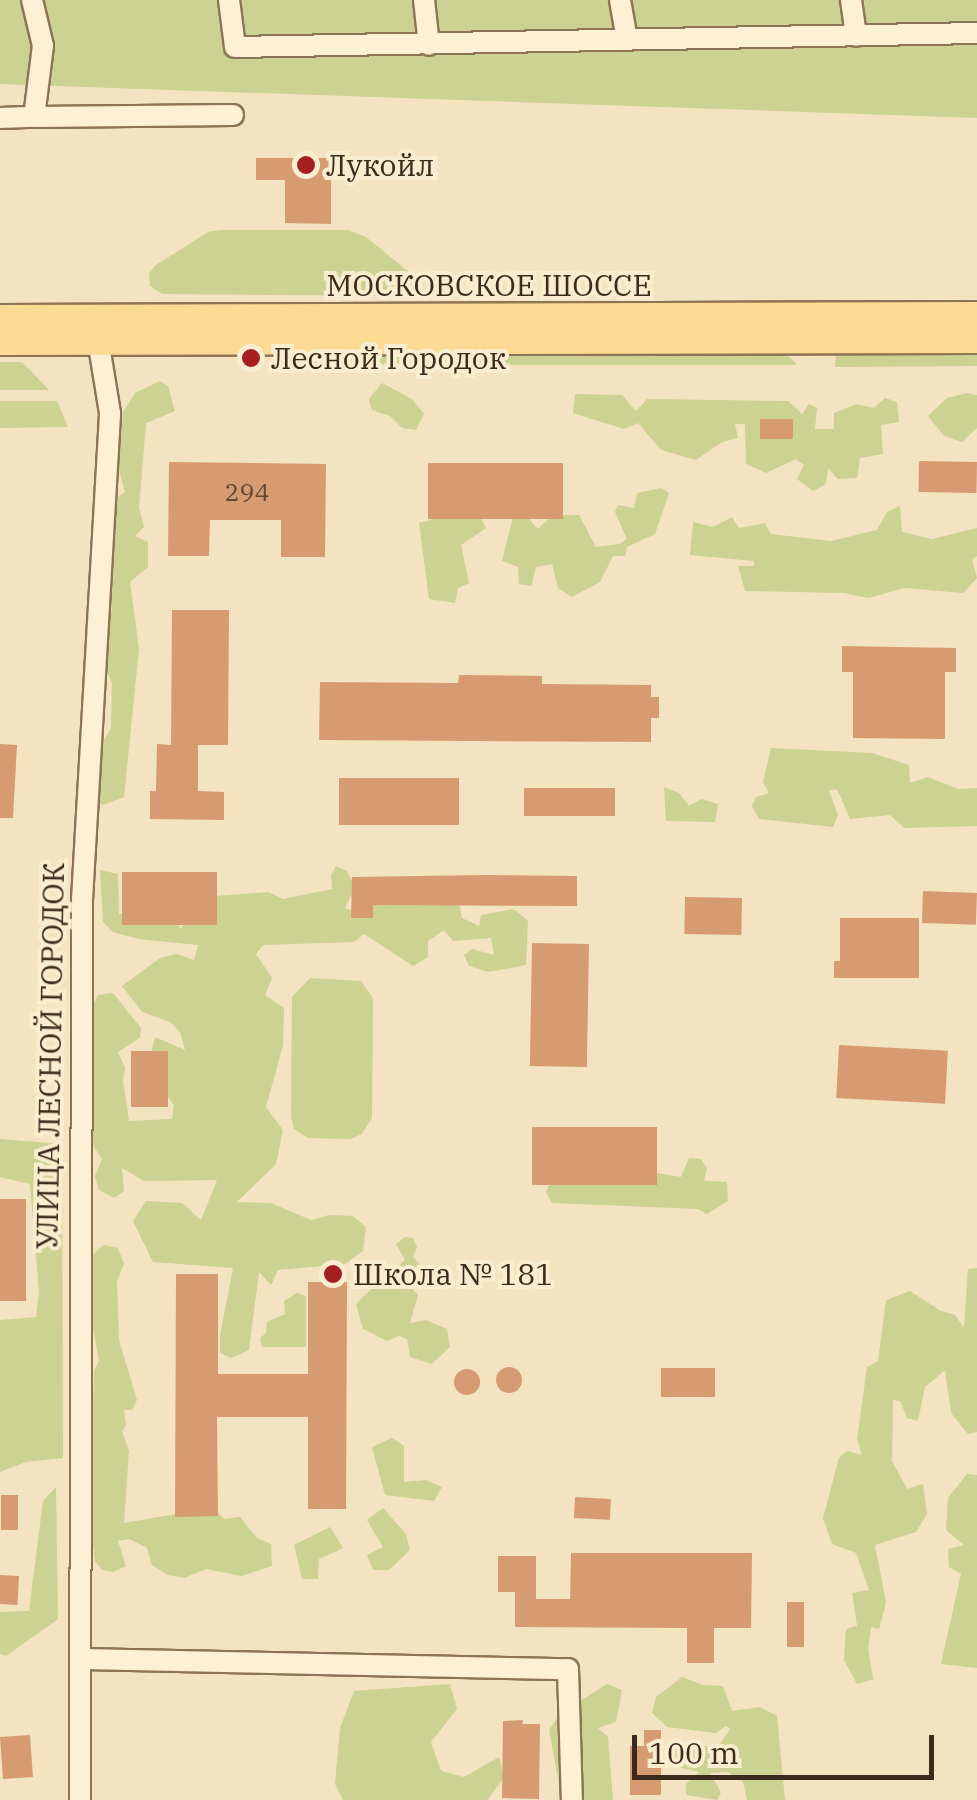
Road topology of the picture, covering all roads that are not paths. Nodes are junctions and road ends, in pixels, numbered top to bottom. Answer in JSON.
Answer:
{"nodes":[{"id":1,"x":32,"y":0,"type":"edge"},
{"id":2,"x":229,"y":0,"type":"edge"},
{"id":3,"x":424,"y":0,"type":"edge"},
{"id":4,"x":620,"y":0,"type":"edge"},
{"id":5,"x":851,"y":0,"type":"edge"},
{"id":6,"x":977,"y":32,"type":"edge"},
{"id":7,"x":856,"y":36,"type":"junction"},
{"id":8,"x":627,"y":38,"type":"junction"},
{"id":9,"x":428,"y":44,"type":"junction"},
{"id":10,"x":233,"y":115,"type":"dead end"},
{"id":11,"x":34,"y":117,"type":"junction"},
{"id":12,"x":0,"y":118,"type":"edge"},
{"id":13,"x":977,"y":316,"type":"edge"},
{"id":14,"x":0,"y":318,"type":"edge"},
{"id":15,"x":92,"y":328,"type":"junction"},
{"id":16,"x":977,"y":338,"type":"edge"},
{"id":17,"x":0,"y":341,"type":"edge"},
{"id":18,"x":81,"y":1659,"type":"junction"},
{"id":19,"x":80,"y":1800,"type":"edge"},
{"id":20,"x":572,"y":1800,"type":"edge"}],
"edges":[{"from":1,"to":11,"type":"street"},
{"from":2,"to":9,"type":"street"},
{"from":3,"to":9,"type":"street"},
{"from":4,"to":8,"type":"street"},
{"from":5,"to":7,"type":"street"},
{"from":6,"to":7,"type":"street"},
{"from":7,"to":8,"type":"street"},
{"from":8,"to":9,"type":"street"},
{"from":10,"to":11,"type":"street"},
{"from":11,"to":12,"type":"street"},
{"from":13,"to":15,"type":"main road","name":"МОСКОВСКОЕ ШОССЕ"},
{"from":14,"to":15,"type":"main road","name":"МОСКОВСКОЕ ШОССЕ"},
{"from":15,"to":16,"type":"main road","name":"МОСКОВСКОЕ ШОССЕ"},
{"from":15,"to":17,"type":"main road","name":"МОСКОВСКОЕ ШОССЕ"},
{"from":15,"to":18,"type":"street","name":"УЛИЦА ЛЕСНОЙ ГОРОДОК"},
{"from":18,"to":19,"type":"street","name":"УЛИЦА ЛЕСНОЙ ГОРОДОК"},
{"from":18,"to":20,"type":"street"}]}
